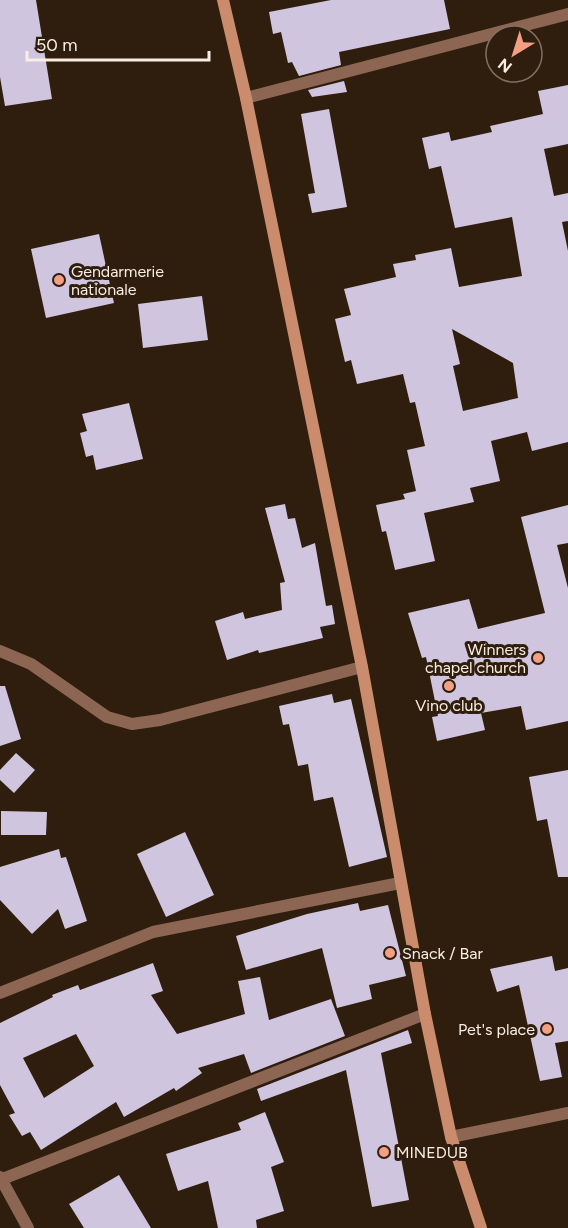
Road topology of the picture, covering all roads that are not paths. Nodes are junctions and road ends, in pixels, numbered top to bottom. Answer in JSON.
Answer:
{"nodes":[{"id":1,"x":223,"y":0,"type":"edge"},
{"id":2,"x":568,"y":14,"type":"edge"},
{"id":3,"x":246,"y":98,"type":"junction"},
{"id":4,"x":0,"y":651,"type":"edge"},
{"id":5,"x":362,"y":667,"type":"junction"},
{"id":6,"x":400,"y":883,"type":"junction"},
{"id":7,"x":0,"y":993,"type":"edge"},
{"id":8,"x":425,"y":1014,"type":"junction"},
{"id":9,"x":568,"y":1113,"type":"edge"},
{"id":10,"x":451,"y":1137,"type":"junction"},
{"id":11,"x":0,"y":1179,"type":"edge"},
{"id":12,"x":28,"y":1228,"type":"edge"},
{"id":13,"x":481,"y":1228,"type":"edge"}],
"edges":[{"from":1,"to":3,"type":"street"},
{"from":2,"to":3,"type":"street"},
{"from":3,"to":5,"type":"street"},
{"from":4,"to":5,"type":"street"},
{"from":5,"to":6,"type":"street"},
{"from":6,"to":7,"type":"street"},
{"from":6,"to":8,"type":"street"},
{"from":8,"to":10,"type":"street"},
{"from":8,"to":11,"type":"street"},
{"from":9,"to":10,"type":"street"},
{"from":10,"to":13,"type":"street"},
{"from":11,"to":12,"type":"street"}]}
